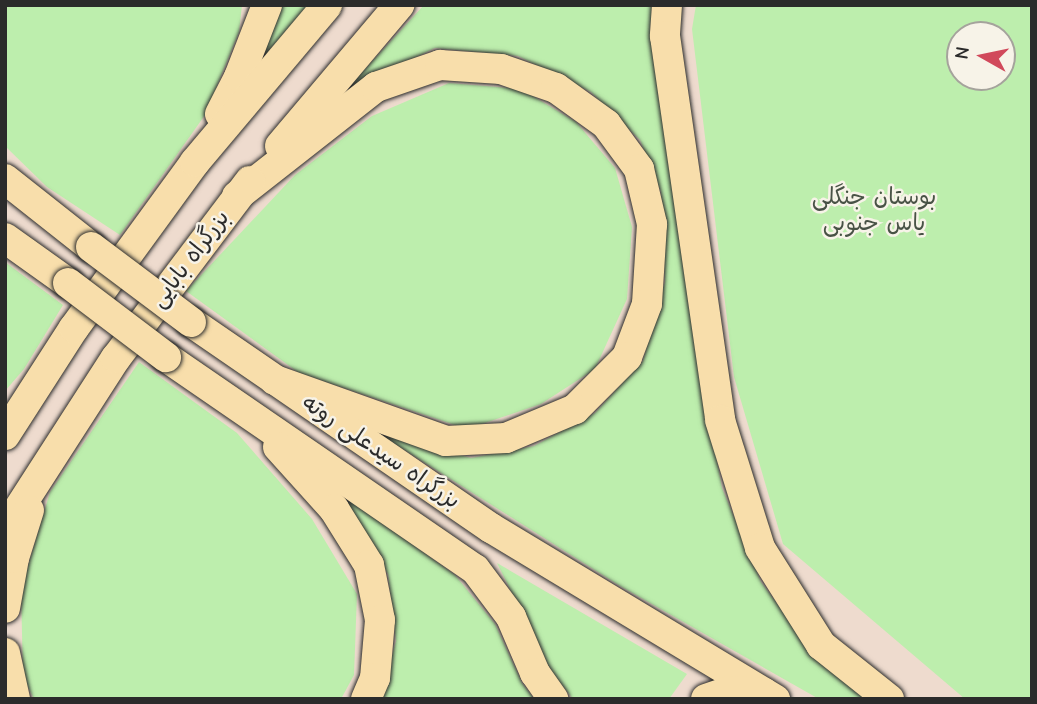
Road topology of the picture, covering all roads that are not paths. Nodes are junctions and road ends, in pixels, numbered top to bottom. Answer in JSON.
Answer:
{"nodes":[{"id":1,"x":267,"y":5,"type":"edge"},
{"id":2,"x":327,"y":5,"type":"edge"},
{"id":3,"x":399,"y":5,"type":"edge"},
{"id":4,"x":667,"y":5,"type":"edge"},
{"id":5,"x":195,"y":162,"type":"junction"},
{"id":6,"x":5,"y":178,"type":"edge"},
{"id":7,"x":237,"y":196,"type":"junction"},
{"id":8,"x":5,"y":238,"type":"edge"},
{"id":9,"x":275,"y":380,"type":"junction"},
{"id":10,"x":37,"y":386,"type":"junction"},
{"id":11,"x":248,"y":413,"type":"junction"},
{"id":12,"x":5,"y":416,"type":"edge"},
{"id":13,"x":5,"y":435,"type":"edge"},
{"id":14,"x":38,"y":477,"type":"junction"},
{"id":15,"x":5,"y":530,"type":"edge"},
{"id":16,"x":5,"y":608,"type":"edge"},
{"id":17,"x":5,"y":653,"type":"edge"},
{"id":18,"x":770,"y":696,"type":"edge"},
{"id":19,"x":15,"y":699,"type":"edge"},
{"id":20,"x":366,"y":699,"type":"edge"},
{"id":21,"x":553,"y":699,"type":"edge"},
{"id":22,"x":706,"y":699,"type":"edge"},
{"id":23,"x":889,"y":699,"type":"edge"}],
"edges":[{"from":1,"to":5,"type":"highway"},
{"from":2,"to":5,"type":"highway"},
{"from":3,"to":7,"type":"highway","name":"بزرگراه بابایی"},
{"from":4,"to":23,"type":"highway"},
{"from":5,"to":10,"type":"highway"},
{"from":6,"to":9,"type":"highway","name":"بزرگراه سیدعلی روته","bridge":true},
{"from":7,"to":9,"type":"highway"},
{"from":7,"to":14,"type":"highway","name":"بزرگراه بابایی"},
{"from":8,"to":11,"type":"highway","name":"بزرگراه سیدعلی روته","bridge":true},
{"from":9,"to":18,"type":"highway","name":"بزرگراه سیدعلی روته"},
{"from":10,"to":12,"type":"highway"},
{"from":10,"to":13,"type":"highway"},
{"from":11,"to":20,"type":"highway"},
{"from":11,"to":21,"type":"highway","name":"بزرگراه سیدعلی روته"},
{"from":14,"to":15,"type":"highway","name":"بزرگراه بابایی"},
{"from":14,"to":16,"type":"highway"},
{"from":17,"to":19,"type":"highway"},
{"from":18,"to":22,"type":"highway"}]}
